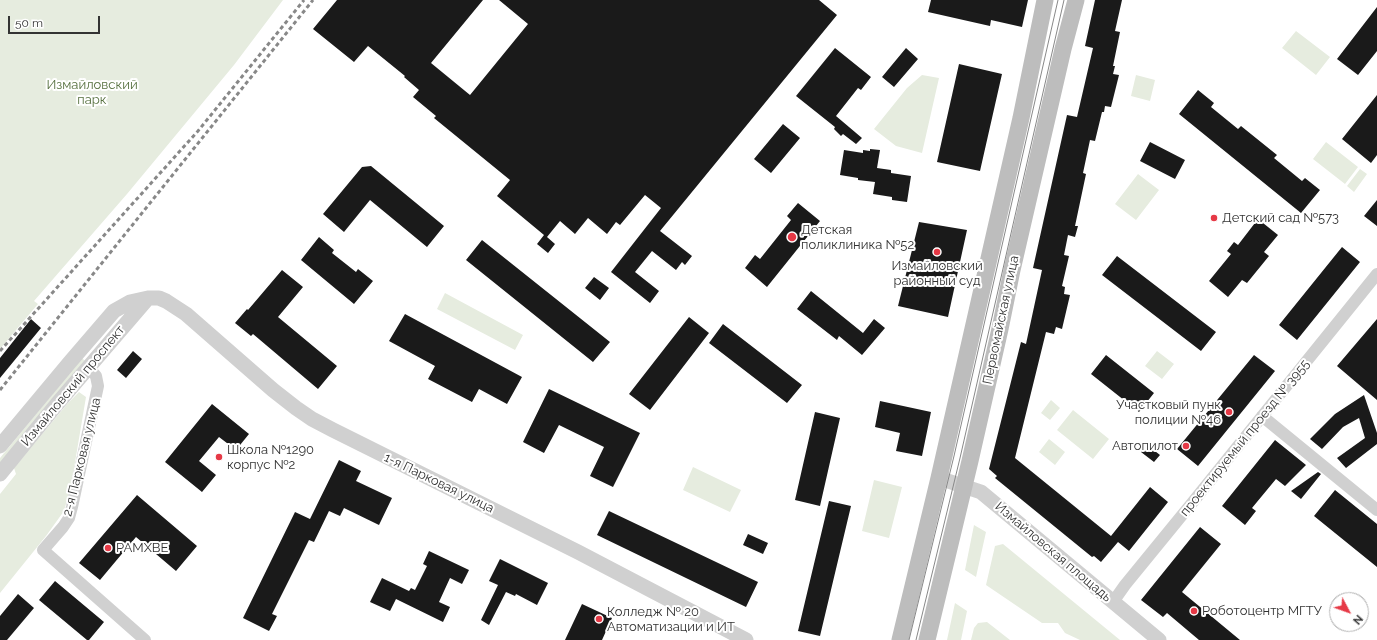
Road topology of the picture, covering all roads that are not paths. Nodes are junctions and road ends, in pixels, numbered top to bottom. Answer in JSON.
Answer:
{"nodes":[{"id":1,"x":1045,"y":0,"type":"edge"},
{"id":2,"x":1076,"y":0,"type":"edge"},
{"id":3,"x":1377,"y":274,"type":"edge"},
{"id":4,"x":150,"y":298,"type":"junction"},
{"id":5,"x":88,"y":367,"type":"junction"},
{"id":6,"x":1262,"y":416,"type":"junction"},
{"id":7,"x":0,"y":446,"type":"edge"},
{"id":8,"x":0,"y":474,"type":"edge"},
{"id":9,"x":939,"y":478,"type":"junction"},
{"id":10,"x":964,"y":486,"type":"junction"},
{"id":11,"x":1377,"y":510,"type":"edge"},
{"id":12,"x":1113,"y":602,"type":"junction"},
{"id":13,"x":145,"y":640,"type":"edge"},
{"id":14,"x":746,"y":640,"type":"edge"},
{"id":15,"x":900,"y":640,"type":"edge"},
{"id":16,"x":927,"y":640,"type":"edge"},
{"id":17,"x":1160,"y":640,"type":"edge"}],
"edges":[{"from":1,"to":9,"type":"main road","name":"Первомайская улица"},
{"from":2,"to":10,"type":"main road","name":"Первомайская улица"},
{"from":3,"to":6,"type":"street","name":"проектируемый проезд № 3955"},
{"from":4,"to":5,"type":"street","name":"Измайловский проспект"},
{"from":4,"to":7,"type":"street","name":"Измайловский проспект"},
{"from":4,"to":14,"type":"street","name":"1-я Парковая улица"},
{"from":5,"to":8,"type":"street","name":"Измайловский проспект"},
{"from":5,"to":13,"type":"street","name":"2-я Парковая улица"},
{"from":6,"to":11,"type":"street"},
{"from":6,"to":12,"type":"street","name":"проектируемый проезд № 3955"},
{"from":9,"to":10,"type":"street","name":"Измайловская площадь"},
{"from":9,"to":15,"type":"main road","name":"Первомайская улица"},
{"from":10,"to":12,"type":"street","name":"Измайловская площадь"},
{"from":10,"to":16,"type":"main road","name":"Первомайская улица"},
{"from":12,"to":17,"type":"street","name":"Измайловская площадь"}]}
